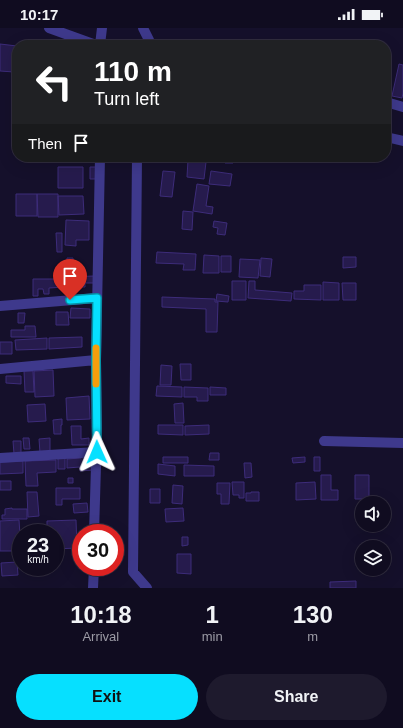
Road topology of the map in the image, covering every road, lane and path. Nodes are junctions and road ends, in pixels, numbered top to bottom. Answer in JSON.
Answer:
{"nodes":[{"id":1,"x":49,"y":28,"type":"edge"},
{"id":2,"x":102,"y":28,"type":"edge"},
{"id":3,"x":143,"y":28,"type":"edge"},
{"id":4,"x":82,"y":40,"type":"edge"},
{"id":5,"x":101,"y":40,"type":"edge"},
{"id":6,"x":148,"y":40,"type":"edge"},
{"id":7,"x":391,"y":103,"type":"edge"},
{"id":8,"x":403,"y":107,"type":"edge"},
{"id":9,"x":391,"y":138,"type":"edge"},
{"id":10,"x":403,"y":141,"type":"edge"},
{"id":11,"x":100,"y":162,"type":"edge"},
{"id":12,"x":136,"y":162,"type":"edge"},
{"id":13,"x":97,"y":298,"type":"junction"},
{"id":14,"x":0,"y":306,"type":"edge"},
{"id":15,"x":96,"y":360,"type":"junction"},
{"id":16,"x":0,"y":369,"type":"edge"},
{"id":17,"x":324,"y":441,"type":"dead end"},
{"id":18,"x":403,"y":443,"type":"edge"},
{"id":19,"x":97,"y":452,"type":"junction"},
{"id":20,"x":0,"y":458,"type":"edge"},
{"id":21,"x":94,"y":524,"type":"edge"},
{"id":22,"x":94,"y":576,"type":"edge"},
{"id":23,"x":93,"y":588,"type":"edge"},
{"id":24,"x":147,"y":588,"type":"edge"}],
"edges":[{"from":1,"to":4,"type":"street"},
{"from":2,"to":5,"type":"street"},
{"from":3,"to":6,"type":"street"},
{"from":7,"to":8,"type":"street"},
{"from":9,"to":10,"type":"street"},
{"from":11,"to":13,"type":"street"},
{"from":12,"to":24,"type":"street"},
{"from":13,"to":14,"type":"street"},
{"from":13,"to":15,"type":"street"},
{"from":15,"to":16,"type":"street"},
{"from":15,"to":19,"type":"street"},
{"from":17,"to":18,"type":"street"},
{"from":19,"to":20,"type":"street"},
{"from":19,"to":21,"type":"street"},
{"from":22,"to":23,"type":"street"}]}
